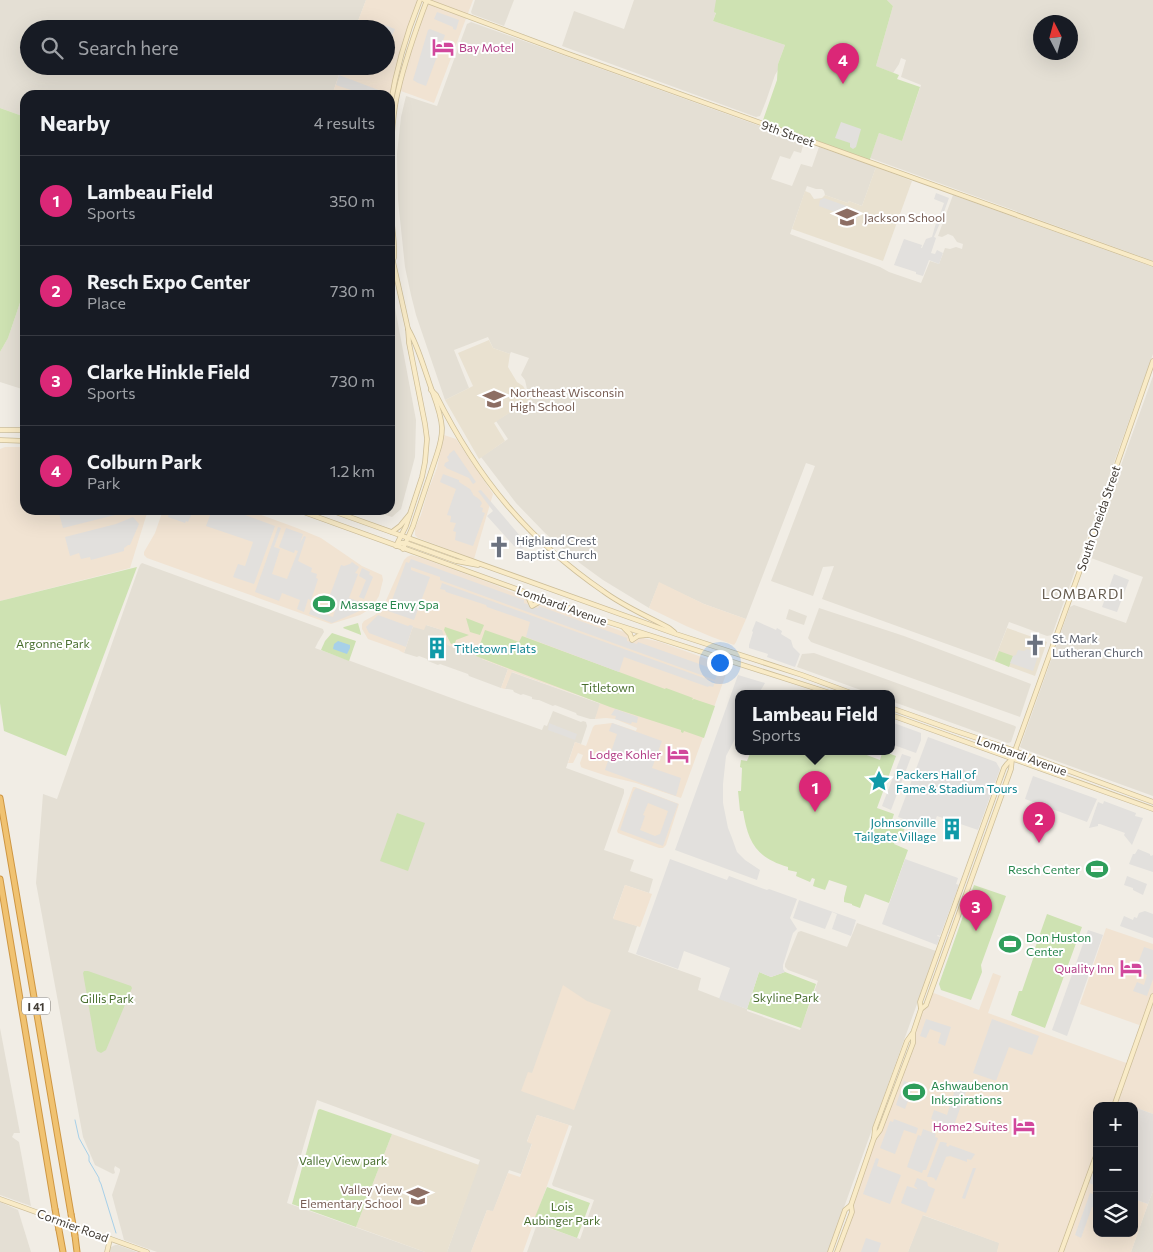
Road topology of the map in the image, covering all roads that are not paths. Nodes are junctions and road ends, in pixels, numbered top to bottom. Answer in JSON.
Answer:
{"nodes":[{"id":1,"x":420,"y":0,"type":"edge"},
{"id":2,"x":426,"y":0,"type":"edge"},
{"id":3,"x":393,"y":90,"type":"edge"},
{"id":4,"x":395,"y":108,"type":"edge"},
{"id":5,"x":1153,"y":264,"type":"edge"},
{"id":6,"x":395,"y":269,"type":"edge"},
{"id":7,"x":408,"y":328,"type":"junction"},
{"id":8,"x":1153,"y":362,"type":"edge"},
{"id":9,"x":431,"y":390,"type":"junction"},
{"id":10,"x":0,"y":430,"type":"edge"},
{"id":11,"x":20,"y":430,"type":"edge"},
{"id":12,"x":0,"y":440,"type":"edge"},
{"id":13,"x":20,"y":441,"type":"edge"},
{"id":14,"x":410,"y":513,"type":"junction"},
{"id":15,"x":312,"y":515,"type":"edge"},
{"id":16,"x":344,"y":515,"type":"edge"},
{"id":17,"x":392,"y":532,"type":"junction"},
{"id":18,"x":402,"y":536,"type":"junction"},
{"id":19,"x":408,"y":538,"type":"junction"},
{"id":20,"x":406,"y":543,"type":"junction"},
{"id":21,"x":396,"y":546,"type":"junction"},
{"id":22,"x":403,"y":548,"type":"junction"},
{"id":23,"x":483,"y":565,"type":"junction"},
{"id":24,"x":522,"y":591,"type":"junction"},
{"id":25,"x":552,"y":602,"type":"junction"},
{"id":26,"x":622,"y":627,"type":"junction"},
{"id":27,"x":676,"y":634,"type":"junction"},
{"id":28,"x":649,"y":635,"type":"junction"},
{"id":29,"x":821,"y":690,"type":"edge"},
{"id":30,"x":843,"y":690,"type":"edge"},
{"id":31,"x":895,"y":709,"type":"edge"},
{"id":32,"x":895,"y":716,"type":"edge"},
{"id":33,"x":1014,"y":751,"type":"junction"},
{"id":34,"x":1012,"y":759,"type":"junction"},
{"id":35,"x":0,"y":798,"type":"edge"},
{"id":36,"x":1153,"y":802,"type":"edge"},
{"id":37,"x":1153,"y":810,"type":"edge"},
{"id":38,"x":0,"y":879,"type":"edge"},
{"id":39,"x":1153,"y":996,"type":"edge"},
{"id":40,"x":921,"y":1009,"type":"junction"},
{"id":41,"x":1115,"y":1102,"type":"edge"},
{"id":42,"x":1093,"y":1164,"type":"edge"},
{"id":43,"x":0,"y":1199,"type":"edge"},
{"id":44,"x":851,"y":1205,"type":"junction"},
{"id":45,"x":110,"y":1239,"type":"junction"},
{"id":46,"x":62,"y":1252,"type":"edge"},
{"id":47,"x":77,"y":1252,"type":"edge"},
{"id":48,"x":106,"y":1252,"type":"edge"},
{"id":49,"x":146,"y":1252,"type":"edge"},
{"id":50,"x":830,"y":1252,"type":"edge"},
{"id":51,"x":837,"y":1252,"type":"edge"},
{"id":52,"x":1061,"y":1252,"type":"edge"}],
"edges":[{"from":1,"to":3,"type":"main road"},
{"from":2,"to":4,"type":"main road"},
{"from":2,"to":5,"type":"main road","name":"9th Street"},
{"from":6,"to":7,"type":"main road"},
{"from":7,"to":9,"type":"main road"},
{"from":7,"to":14,"type":"main road"},
{"from":8,"to":33,"type":"main road","name":"South Oneida Street"},
{"from":9,"to":19,"type":"main road"},
{"from":9,"to":27,"type":"main road"},
{"from":10,"to":11,"type":"main road"},
{"from":12,"to":13,"type":"main road"},
{"from":14,"to":17,"type":"main road"},
{"from":14,"to":18,"type":"main road"},
{"from":15,"to":21,"type":"main road","name":"Lombardi Avenue"},
{"from":16,"to":17,"type":"main road","name":"Lombardi Avenue"},
{"from":17,"to":18,"type":"main road","name":"Lombardi Avenue"},
{"from":18,"to":19,"type":"main road","name":"Lombardi Avenue"},
{"from":18,"to":21,"type":"main road"},
{"from":19,"to":20,"type":"main road"},
{"from":19,"to":23,"type":"main road","name":"Lombardi Avenue"},
{"from":20,"to":21,"type":"main road"},
{"from":20,"to":22,"type":"main road"},
{"from":20,"to":23,"type":"main road"},
{"from":21,"to":22,"type":"main road","name":"Lombardi Avenue"},
{"from":22,"to":24,"type":"main road","name":"Lombardi Avenue"},
{"from":23,"to":27,"type":"main road","name":"Lombardi Avenue"},
{"from":24,"to":25,"type":"main road","name":"Lombardi Avenue"},
{"from":24,"to":25,"type":"main road"},
{"from":25,"to":26,"type":"main road","name":"Lombardi Avenue"},
{"from":26,"to":28,"type":"main road","name":"Lombardi Avenue"},
{"from":26,"to":28,"type":"main road"},
{"from":27,"to":30,"type":"main road","name":"Lombardi Avenue"},
{"from":28,"to":29,"type":"main road","name":"Lombardi Avenue"},
{"from":31,"to":33,"type":"main road","name":"Lombardi Avenue"},
{"from":32,"to":34,"type":"main road","name":"Lombardi Avenue"},
{"from":33,"to":34,"type":"main road","name":"South Oneida Street"},
{"from":33,"to":36,"type":"main road","name":"Lombardi Avenue"},
{"from":34,"to":37,"type":"main road","name":"Lombardi Avenue"},
{"from":34,"to":40,"type":"main road","name":"South Oneida Street"},
{"from":34,"to":40,"type":"main road","name":"South Oneida Street"},
{"from":35,"to":47,"type":"highway","number":"I 41","bridge":true},
{"from":38,"to":46,"type":"highway","number":"I 41","bridge":true},
{"from":39,"to":41,"type":"main road"},
{"from":40,"to":44,"type":"main road","name":"South Oneida Street"},
{"from":42,"to":52,"type":"main road"},
{"from":43,"to":45,"type":"main road","name":"Cormier Road"},
{"from":44,"to":50,"type":"main road","name":"South Oneida Street"},
{"from":44,"to":51,"type":"main road","name":"South Oneida Street"},
{"from":45,"to":48,"type":"main road"},
{"from":45,"to":49,"type":"main road","name":"Cormier Road"}]}
